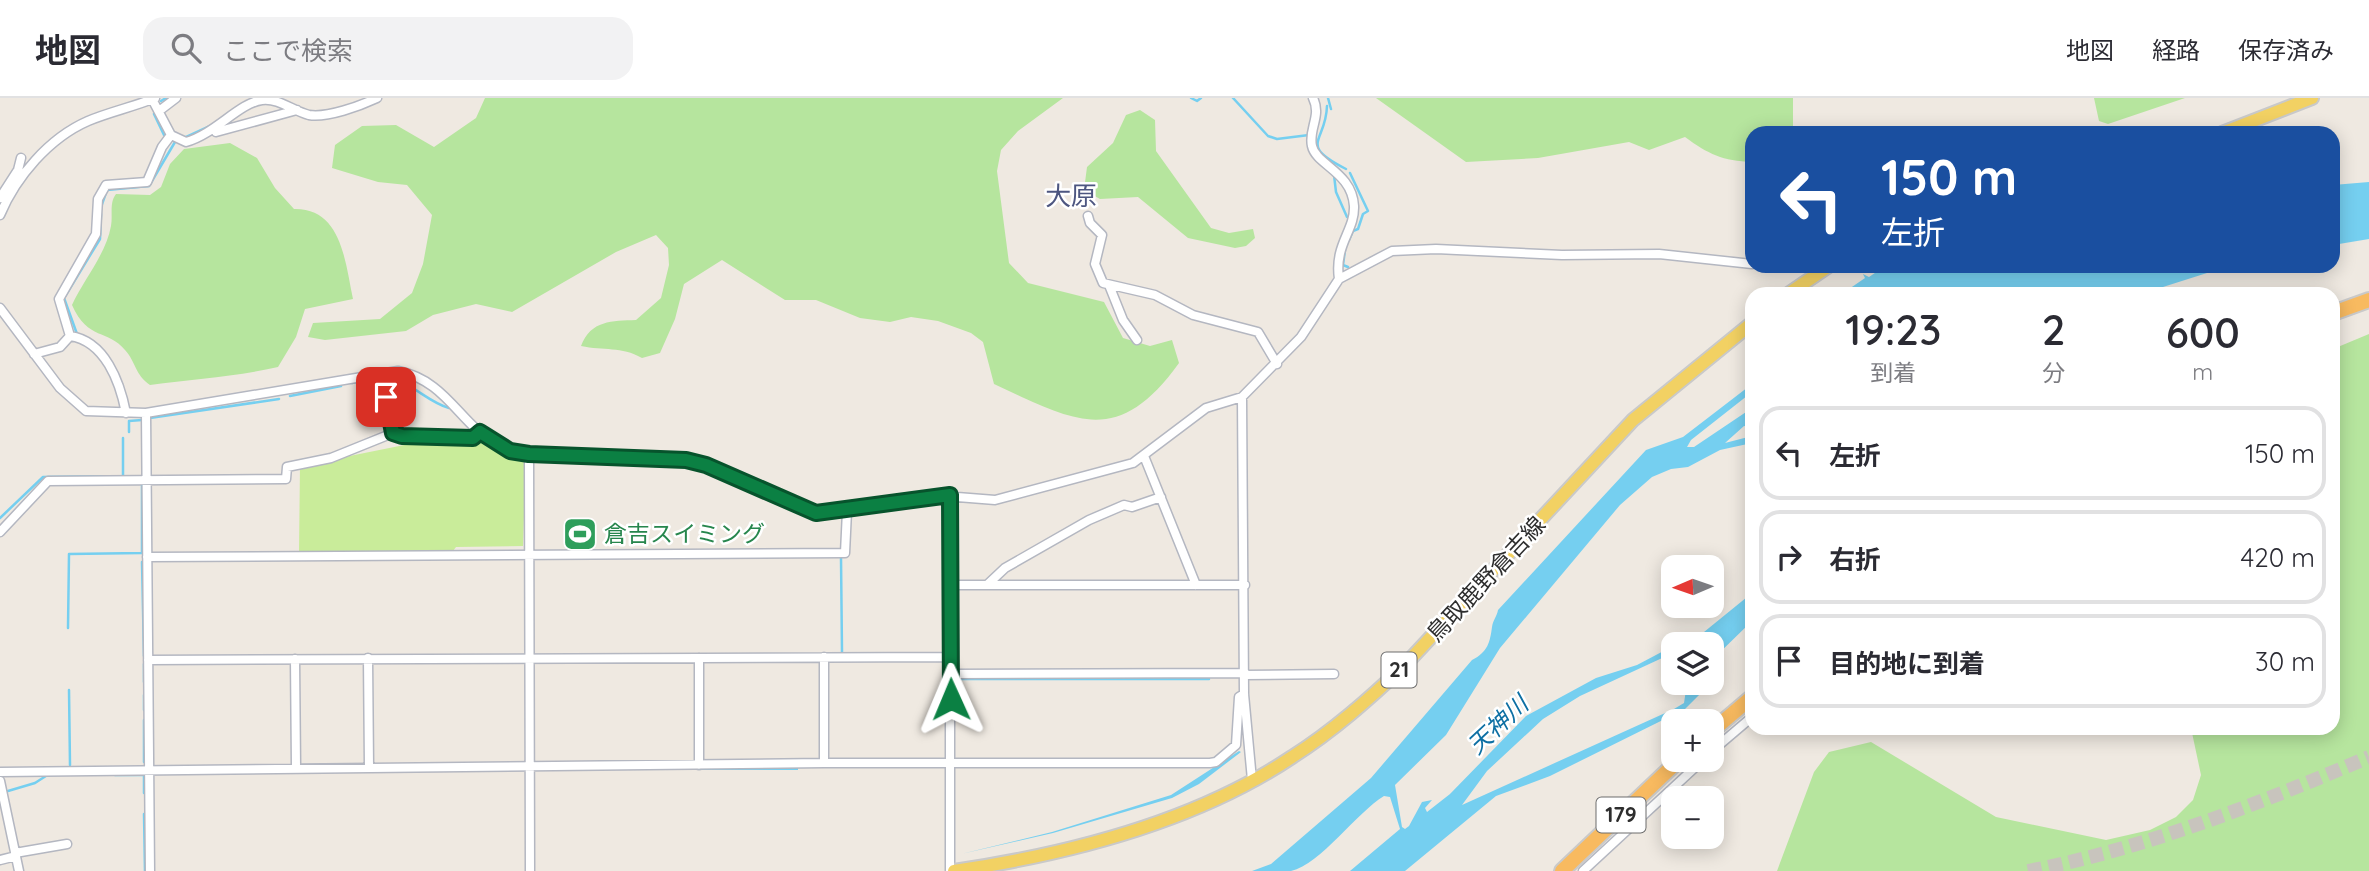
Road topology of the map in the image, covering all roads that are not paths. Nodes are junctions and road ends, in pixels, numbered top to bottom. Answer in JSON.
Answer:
{"nodes":[{"id":1,"x":176,"y":98,"type":"edge"},
{"id":2,"x":377,"y":98,"type":"edge"},
{"id":3,"x":1313,"y":98,"type":"edge"},
{"id":4,"x":2312,"y":98,"type":"edge"},
{"id":5,"x":154,"y":99,"type":"edge"},
{"id":6,"x":297,"y":110,"type":"junction"},
{"id":7,"x":159,"y":111,"type":"junction"},
{"id":8,"x":2240,"y":126,"type":"edge"},
{"id":9,"x":211,"y":133,"type":"junction"},
{"id":10,"x":172,"y":135,"type":"junction"},
{"id":11,"x":21,"y":158,"type":"dead end"},
{"id":12,"x":1350,"y":169,"type":"dead end"},
{"id":13,"x":1341,"y":176,"type":"junction"},
{"id":14,"x":0,"y":198,"type":"edge"},
{"id":15,"x":0,"y":215,"type":"edge"},
{"id":16,"x":1088,"y":216,"type":"dead end"},
{"id":17,"x":1745,"y":263,"type":"edge"},
{"id":18,"x":1819,"y":273,"type":"edge"},
{"id":19,"x":1339,"y":279,"type":"junction"},
{"id":20,"x":1110,"y":285,"type":"junction"},
{"id":21,"x":1798,"y":287,"type":"edge"},
{"id":22,"x":2369,"y":300,"type":"edge"},
{"id":23,"x":0,"y":308,"type":"edge"},
{"id":24,"x":2340,"y":310,"type":"edge"},
{"id":25,"x":1745,"y":329,"type":"edge"},
{"id":26,"x":70,"y":336,"type":"junction"},
{"id":27,"x":1137,"y":340,"type":"dead end"},
{"id":28,"x":34,"y":354,"type":"junction"},
{"id":29,"x":1277,"y":364,"type":"junction"},
{"id":30,"x":382,"y":373,"type":"junction"},
{"id":31,"x":1242,"y":397,"type":"junction"},
{"id":32,"x":146,"y":412,"type":"junction"},
{"id":33,"x":126,"y":413,"type":"junction"},
{"id":34,"x":480,"y":432,"type":"junction"},
{"id":35,"x":393,"y":433,"type":"junction"},
{"id":36,"x":529,"y":454,"type":"junction"},
{"id":37,"x":1144,"y":456,"type":"junction"},
{"id":38,"x":146,"y":481,"type":"junction"},
{"id":39,"x":950,"y":495,"type":"junction"},
{"id":40,"x":1161,"y":497,"type":"junction"},
{"id":41,"x":848,"y":511,"type":"junction"},
{"id":42,"x":0,"y":532,"type":"edge"},
{"id":43,"x":528,"y":553,"type":"junction"},
{"id":44,"x":147,"y":557,"type":"junction"},
{"id":45,"x":988,"y":584,"type":"junction"},
{"id":46,"x":1196,"y":584,"type":"junction"},
{"id":47,"x":950,"y":585,"type":"junction"},
{"id":48,"x":1245,"y":585,"type":"junction"},
{"id":49,"x":699,"y":657,"type":"junction"},
{"id":50,"x":824,"y":657,"type":"junction"},
{"id":51,"x":951,"y":657,"type":"junction"},
{"id":52,"x":368,"y":658,"type":"junction"},
{"id":53,"x":528,"y":658,"type":"junction"},
{"id":54,"x":295,"y":659,"type":"junction"},
{"id":55,"x":148,"y":660,"type":"junction"},
{"id":56,"x":951,"y":674,"type":"junction"},
{"id":57,"x":1245,"y":674,"type":"junction"},
{"id":58,"x":1334,"y":674,"type":"dead end"},
{"id":59,"x":1244,"y":694,"type":"junction"},
{"id":60,"x":1745,"y":703,"type":"edge"},
{"id":61,"x":1724,"y":721,"type":"edge"},
{"id":62,"x":1745,"y":723,"type":"edge"},
{"id":63,"x":1724,"y":741,"type":"edge"},
{"id":64,"x":824,"y":763,"type":"junction"},
{"id":65,"x":952,"y":763,"type":"junction"},
{"id":66,"x":699,"y":765,"type":"junction"},
{"id":67,"x":530,"y":766,"type":"junction"},
{"id":68,"x":296,"y":767,"type":"junction"},
{"id":69,"x":369,"y":767,"type":"junction"},
{"id":70,"x":149,"y":768,"type":"junction"},
{"id":71,"x":0,"y":772,"type":"edge"},
{"id":72,"x":1666,"y":772,"type":"edge"},
{"id":73,"x":1690,"y":772,"type":"edge"},
{"id":74,"x":1252,"y":780,"type":"junction"},
{"id":75,"x":0,"y":781,"type":"edge"},
{"id":76,"x":67,"y":844,"type":"dead end"},
{"id":77,"x":16,"y":854,"type":"junction"},
{"id":78,"x":0,"y":860,"type":"edge"},
{"id":79,"x":19,"y":871,"type":"edge"},
{"id":80,"x":150,"y":871,"type":"edge"},
{"id":81,"x":530,"y":871,"type":"edge"},
{"id":82,"x":952,"y":871,"type":"edge"},
{"id":83,"x":1562,"y":871,"type":"edge"},
{"id":84,"x":1583,"y":871,"type":"edge"}],
"edges":[{"from":1,"to":7,"type":"street"},
{"from":2,"to":6,"type":"street"},
{"from":3,"to":13,"type":"street"},
{"from":4,"to":8,"type":"main road"},
{"from":5,"to":7,"type":"street"},
{"from":5,"to":15,"type":"street"},
{"from":6,"to":9,"type":"street"},
{"from":6,"to":9,"type":"street"},
{"from":7,"to":10,"type":"street"},
{"from":9,"to":10,"type":"street"},
{"from":10,"to":26,"type":"street"},
{"from":11,"to":14,"type":"street"},
{"from":12,"to":13,"type":"street"},
{"from":13,"to":19,"type":"street"},
{"from":16,"to":20,"type":"street"},
{"from":17,"to":19,"type":"street"},
{"from":18,"to":21,"type":"main road"},
{"from":19,"to":29,"type":"street"},
{"from":20,"to":27,"type":"street"},
{"from":20,"to":29,"type":"street"},
{"from":22,"to":24,"type":"highway"},
{"from":23,"to":28,"type":"street"},
{"from":25,"to":74,"type":"main road","name":"鳥取鹿野倉吉線","number":"21"},
{"from":26,"to":28,"type":"street"},
{"from":26,"to":33,"type":"street"},
{"from":28,"to":33,"type":"street"},
{"from":29,"to":31,"type":"street"},
{"from":30,"to":32,"type":"street"},
{"from":30,"to":34,"type":"street"},
{"from":30,"to":35,"type":"street"},
{"from":31,"to":37,"type":"street"},
{"from":31,"to":48,"type":"street"},
{"from":32,"to":33,"type":"street"},
{"from":32,"to":38,"type":"street"},
{"from":34,"to":35,"type":"street"},
{"from":34,"to":36,"type":"street"},
{"from":35,"to":38,"type":"street"},
{"from":36,"to":41,"type":"street"},
{"from":36,"to":43,"type":"street"},
{"from":37,"to":39,"type":"street"},
{"from":37,"to":40,"type":"street"},
{"from":38,"to":42,"type":"street"},
{"from":38,"to":44,"type":"street"},
{"from":39,"to":41,"type":"street"},
{"from":39,"to":47,"type":"street"},
{"from":40,"to":45,"type":"street"},
{"from":40,"to":46,"type":"street"},
{"from":41,"to":43,"type":"street"},
{"from":43,"to":44,"type":"street"},
{"from":43,"to":53,"type":"street"},
{"from":44,"to":55,"type":"street"},
{"from":45,"to":46,"type":"street"},
{"from":45,"to":47,"type":"street"},
{"from":46,"to":48,"type":"street"},
{"from":47,"to":51,"type":"street"},
{"from":48,"to":57,"type":"street"},
{"from":49,"to":50,"type":"street"},
{"from":49,"to":53,"type":"street"},
{"from":49,"to":66,"type":"street"},
{"from":50,"to":51,"type":"street"},
{"from":50,"to":64,"type":"street"},
{"from":51,"to":56,"type":"street"},
{"from":52,"to":53,"type":"street"},
{"from":52,"to":54,"type":"street"},
{"from":52,"to":69,"type":"street"},
{"from":53,"to":67,"type":"street"},
{"from":54,"to":55,"type":"street"},
{"from":54,"to":68,"type":"street"},
{"from":55,"to":70,"type":"street"},
{"from":56,"to":57,"type":"street"},
{"from":56,"to":65,"type":"street"},
{"from":57,"to":58,"type":"street"},
{"from":57,"to":59,"type":"street"},
{"from":59,"to":65,"type":"street"},
{"from":59,"to":74,"type":"street"},
{"from":60,"to":61,"type":"highway"},
{"from":62,"to":63,"type":"street"},
{"from":64,"to":65,"type":"street"},
{"from":64,"to":66,"type":"street"},
{"from":65,"to":82,"type":"street"},
{"from":66,"to":67,"type":"street"},
{"from":67,"to":69,"type":"street"},
{"from":67,"to":81,"type":"street"},
{"from":68,"to":69,"type":"street"},
{"from":68,"to":70,"type":"street"},
{"from":70,"to":71,"type":"street"},
{"from":70,"to":80,"type":"street"},
{"from":72,"to":83,"type":"highway","number":"179"},
{"from":73,"to":84,"type":"street"},
{"from":74,"to":82,"type":"main road","name":"鳥取鹿野倉吉線","number":"21"},
{"from":75,"to":77,"type":"street"},
{"from":76,"to":77,"type":"street"},
{"from":77,"to":78,"type":"street"},
{"from":77,"to":79,"type":"street"}]}
